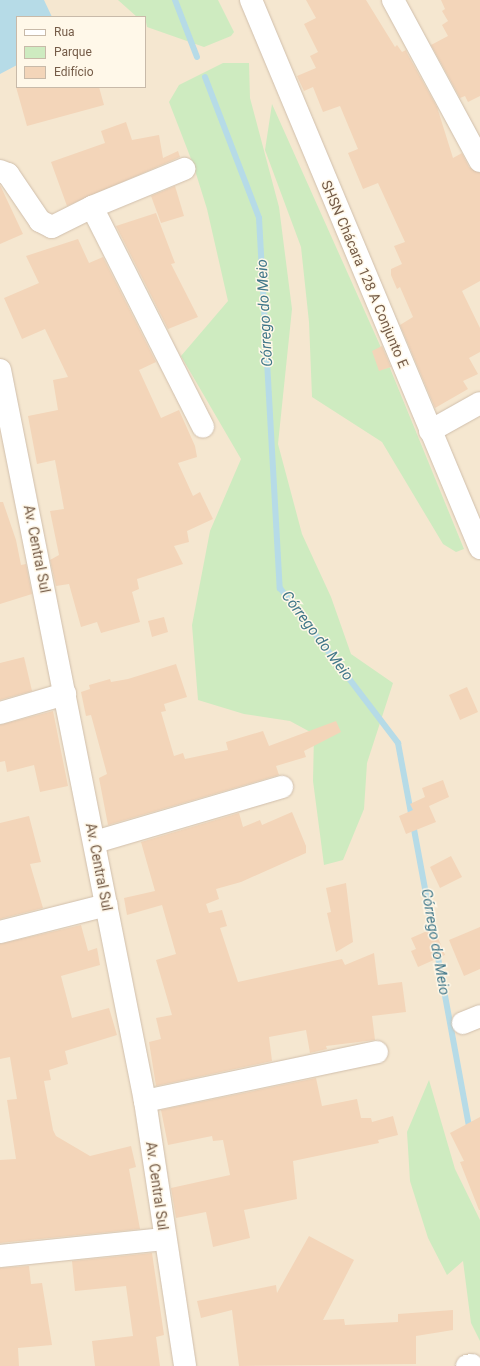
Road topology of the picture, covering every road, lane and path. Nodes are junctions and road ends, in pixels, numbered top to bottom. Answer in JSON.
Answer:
{"nodes":[{"id":1,"x":251,"y":0,"type":"edge"},
{"id":2,"x":393,"y":0,"type":"edge"},
{"id":3,"x":480,"y":160,"type":"edge"},
{"id":4,"x":184,"y":169,"type":"dead end"},
{"id":5,"x":0,"y":171,"type":"edge"},
{"id":6,"x":92,"y":207,"type":"junction"},
{"id":7,"x":0,"y":370,"type":"edge"},
{"id":8,"x":480,"y":403,"type":"edge"},
{"id":9,"x":5,"y":416,"type":"edge"},
{"id":10,"x":203,"y":427,"type":"dead end"},
{"id":11,"x":430,"y":430,"type":"junction"},
{"id":12,"x":480,"y":548,"type":"edge"},
{"id":13,"x":65,"y":694,"type":"junction"},
{"id":14,"x":0,"y":713,"type":"edge"},
{"id":15,"x":282,"y":787,"type":"dead end"},
{"id":16,"x":95,"y":842,"type":"junction"},
{"id":17,"x":107,"y":905,"type":"junction"},
{"id":18,"x":0,"y":932,"type":"edge"},
{"id":19,"x":377,"y":1052,"type":"dead end"},
{"id":20,"x":145,"y":1100,"type":"junction"},
{"id":21,"x":165,"y":1239,"type":"junction"},
{"id":22,"x":0,"y":1256,"type":"edge"},
{"id":23,"x":185,"y":1366,"type":"edge"}],
"edges":[{"from":1,"to":11,"type":"street","name":"SHSN Chácara 128 A Conjunto E"},
{"from":2,"to":3,"type":"street"},
{"from":4,"to":6,"type":"street"},
{"from":5,"to":6,"type":"street"},
{"from":6,"to":10,"type":"street"},
{"from":7,"to":9,"type":"street","name":"Av. Central Sul"},
{"from":8,"to":11,"type":"street"},
{"from":9,"to":13,"type":"street","name":"Av. Central Sul"},
{"from":11,"to":12,"type":"street","name":"SHSN Chácara 128 A Conjunto E"},
{"from":13,"to":14,"type":"street"},
{"from":13,"to":16,"type":"street","name":"Av. Central Sul"},
{"from":15,"to":16,"type":"street"},
{"from":16,"to":17,"type":"street","name":"Av. Central Sul"},
{"from":17,"to":18,"type":"street"},
{"from":17,"to":20,"type":"street","name":"Av. Central Sul"},
{"from":19,"to":20,"type":"street"},
{"from":20,"to":21,"type":"street","name":"Av. Central Sul"},
{"from":21,"to":22,"type":"street"},
{"from":21,"to":23,"type":"street","name":"Av. Central Sul"}]}
